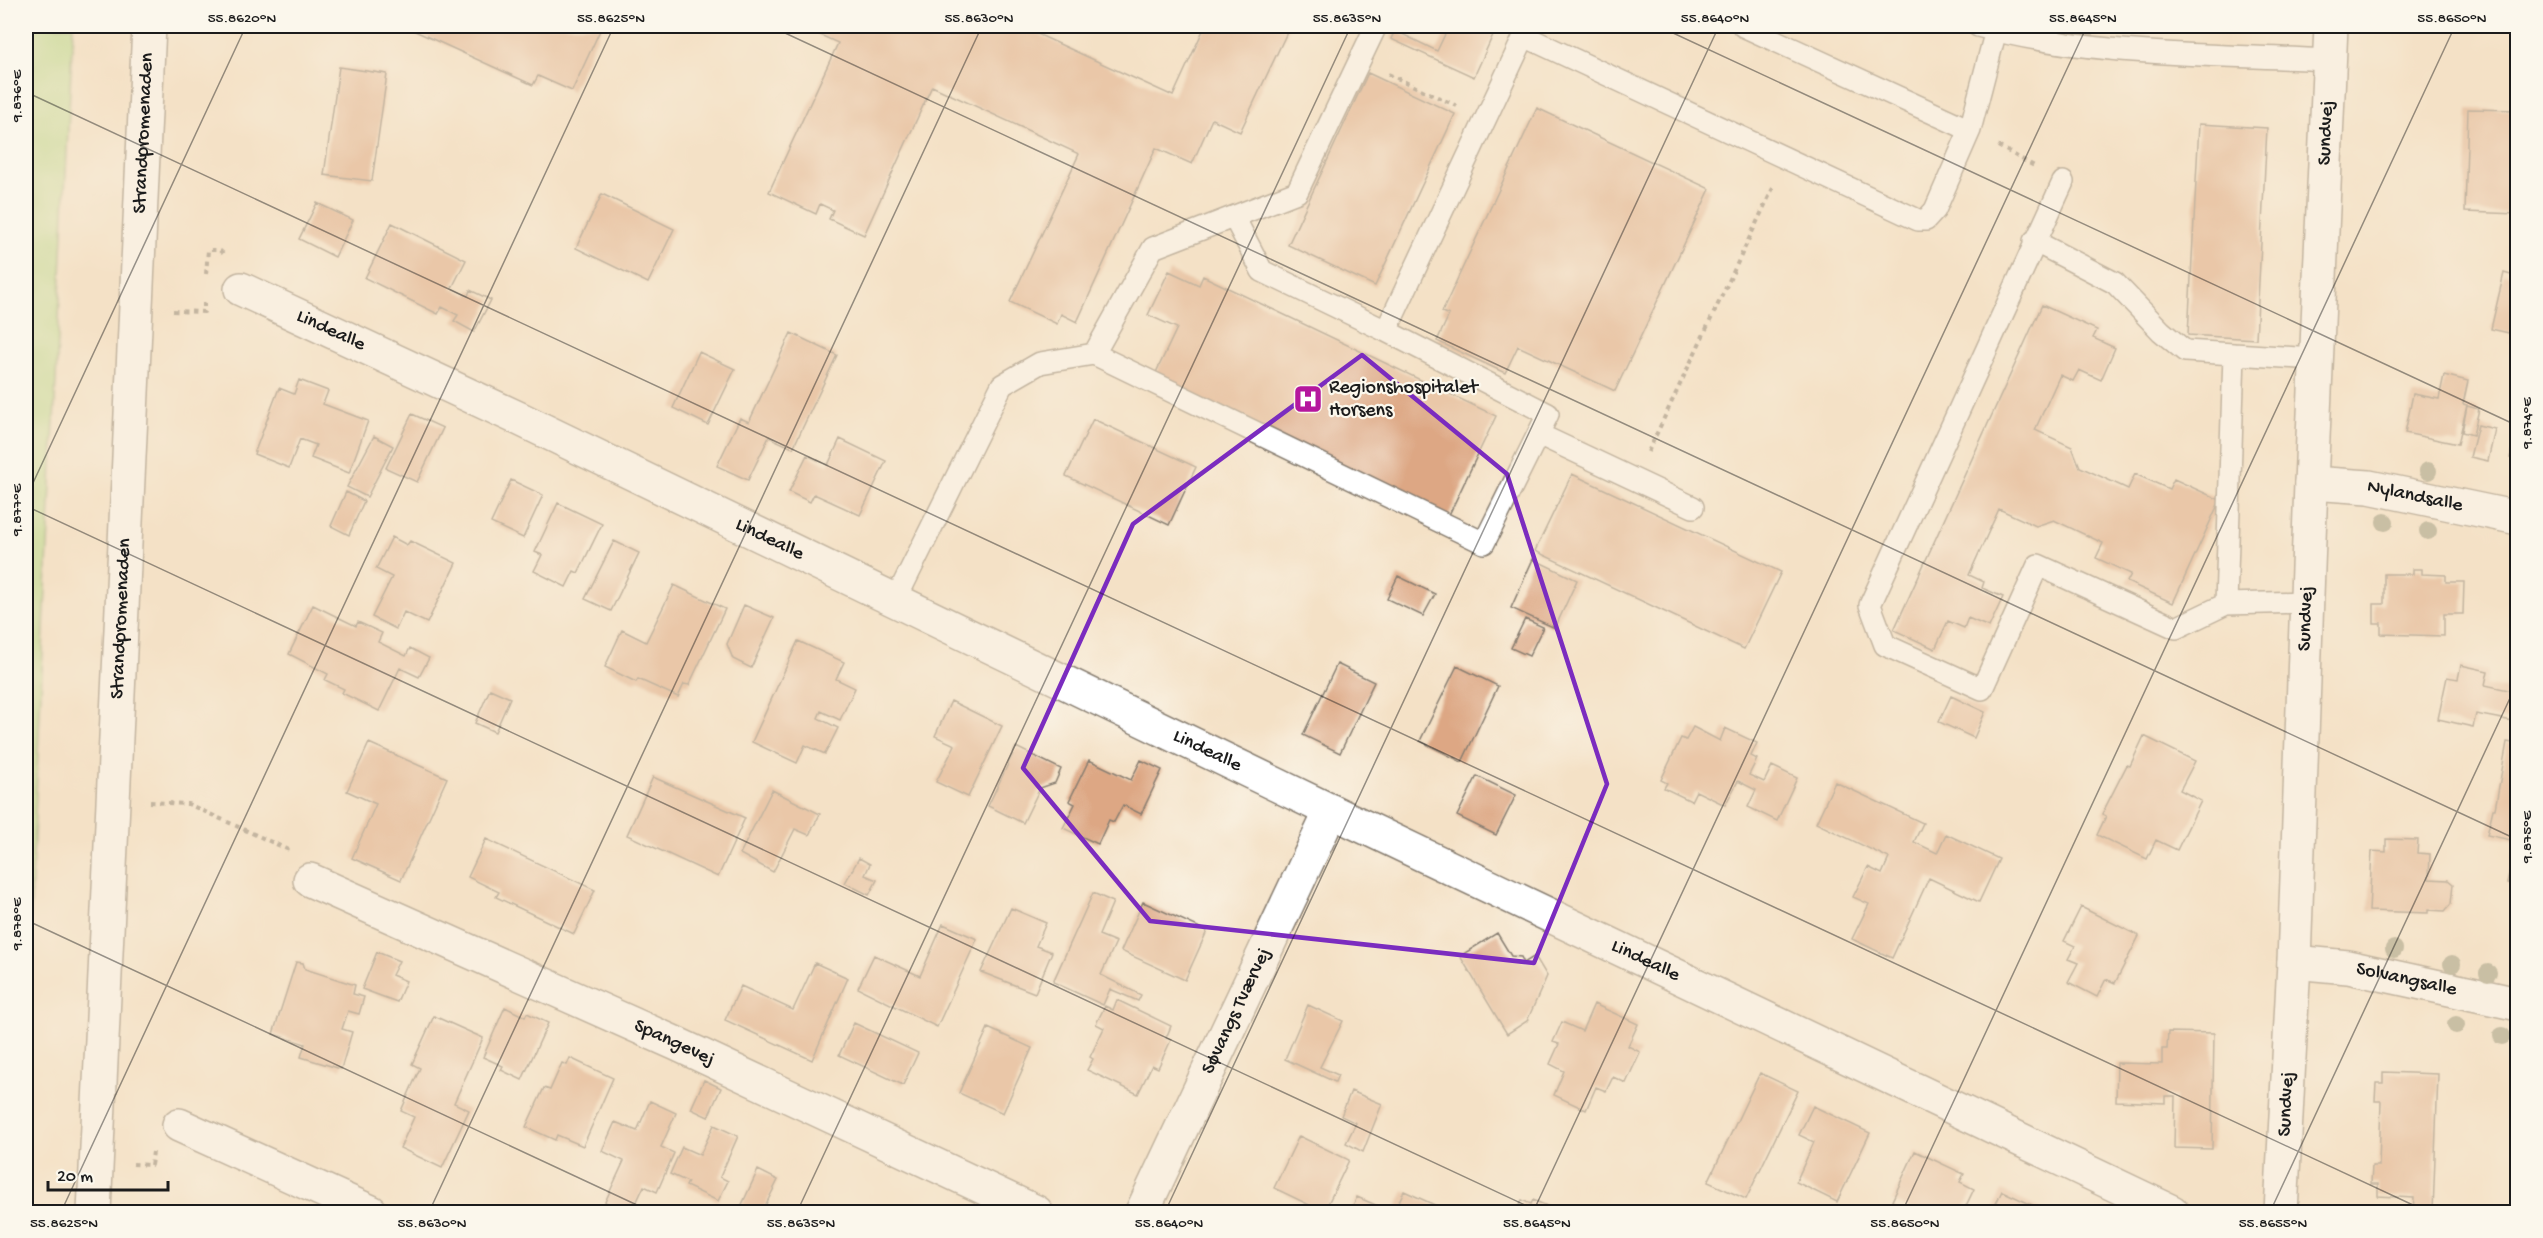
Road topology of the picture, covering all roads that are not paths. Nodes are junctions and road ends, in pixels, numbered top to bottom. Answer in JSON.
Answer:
{"nodes":[{"id":1,"x":149,"y":26,"type":"edge"},
{"id":2,"x":1376,"y":26,"type":"edge"},
{"id":3,"x":1743,"y":26,"type":"edge"},
{"id":4,"x":2331,"y":26,"type":"edge"},
{"id":5,"x":1987,"y":28,"type":"edge"},
{"id":6,"x":1526,"y":31,"type":"edge"},
{"id":7,"x":2330,"y":60,"type":"junction"},
{"id":8,"x":1970,"y":130,"type":"junction"},
{"id":9,"x":2062,"y":182,"type":"road end"},
{"id":10,"x":1234,"y":216,"type":"junction"},
{"id":11,"x":2034,"y":241,"type":"junction"},
{"id":12,"x":242,"y":289,"type":"road end"},
{"id":13,"x":1386,"y":331,"type":"junction"},
{"id":14,"x":1094,"y":354,"type":"junction"},
{"id":15,"x":2234,"y":354,"type":"junction"},
{"id":16,"x":2316,"y":359,"type":"junction"},
{"id":17,"x":1538,"y":434,"type":"junction"},
{"id":18,"x":2311,"y":483,"type":"junction"},
{"id":19,"x":1693,"y":507,"type":"dead end"},
{"id":20,"x":2517,"y":518,"type":"edge"},
{"id":21,"x":895,"y":601,"type":"junction"},
{"id":22,"x":2307,"y":602,"type":"junction"},
{"id":23,"x":2226,"y":604,"type":"junction"},
{"id":24,"x":1331,"y":811,"type":"junction"},
{"id":25,"x":310,"y":880,"type":"road end"},
{"id":26,"x":2294,"y":962,"type":"junction"},
{"id":27,"x":2517,"y":1004,"type":"edge"},
{"id":28,"x":179,"y":1125,"type":"road end"},
{"id":29,"x":94,"y":1212,"type":"edge"},
{"id":30,"x":371,"y":1212,"type":"edge"},
{"id":31,"x":1036,"y":1212,"type":"edge"},
{"id":32,"x":1142,"y":1212,"type":"edge"},
{"id":33,"x":2172,"y":1212,"type":"edge"},
{"id":34,"x":2281,"y":1212,"type":"edge"}],
"edges":[{"from":1,"to":29,"type":"street","name":"Strandpromenaden"},
{"from":2,"to":10,"type":"lane"},
{"from":3,"to":8,"type":"lane"},
{"from":4,"to":7,"type":"street","name":"Sundvej"},
{"from":5,"to":7,"type":"lane"},
{"from":5,"to":8,"type":"lane"},
{"from":6,"to":8,"type":"lane"},
{"from":6,"to":13,"type":"lane"},
{"from":7,"to":16,"type":"street","name":"Sundvej"},
{"from":9,"to":11,"type":"lane"},
{"from":10,"to":13,"type":"lane"},
{"from":10,"to":14,"type":"lane"},
{"from":11,"to":15,"type":"lane"},
{"from":11,"to":23,"type":"lane"},
{"from":12,"to":21,"type":"street","name":"Lindealle"},
{"from":13,"to":17,"type":"lane"},
{"from":14,"to":17,"type":"lane"},
{"from":14,"to":21,"type":"lane"},
{"from":15,"to":16,"type":"lane"},
{"from":15,"to":23,"type":"lane"},
{"from":16,"to":18,"type":"street","name":"Sundvej"},
{"from":17,"to":19,"type":"lane"},
{"from":18,"to":20,"type":"street","name":"Nylandsalle"},
{"from":18,"to":22,"type":"street","name":"Sundvej"},
{"from":21,"to":24,"type":"street","name":"Lindealle"},
{"from":22,"to":23,"type":"lane"},
{"from":22,"to":26,"type":"street","name":"Sundvej"},
{"from":24,"to":32,"type":"street","name":"Søvangs Tværvej"},
{"from":24,"to":33,"type":"street","name":"Lindealle"},
{"from":25,"to":31,"type":"street","name":"Spangevej"},
{"from":26,"to":27,"type":"street","name":"Solvangsalle"},
{"from":26,"to":34,"type":"street","name":"Sundvej"},
{"from":28,"to":30,"type":"street"}]}
